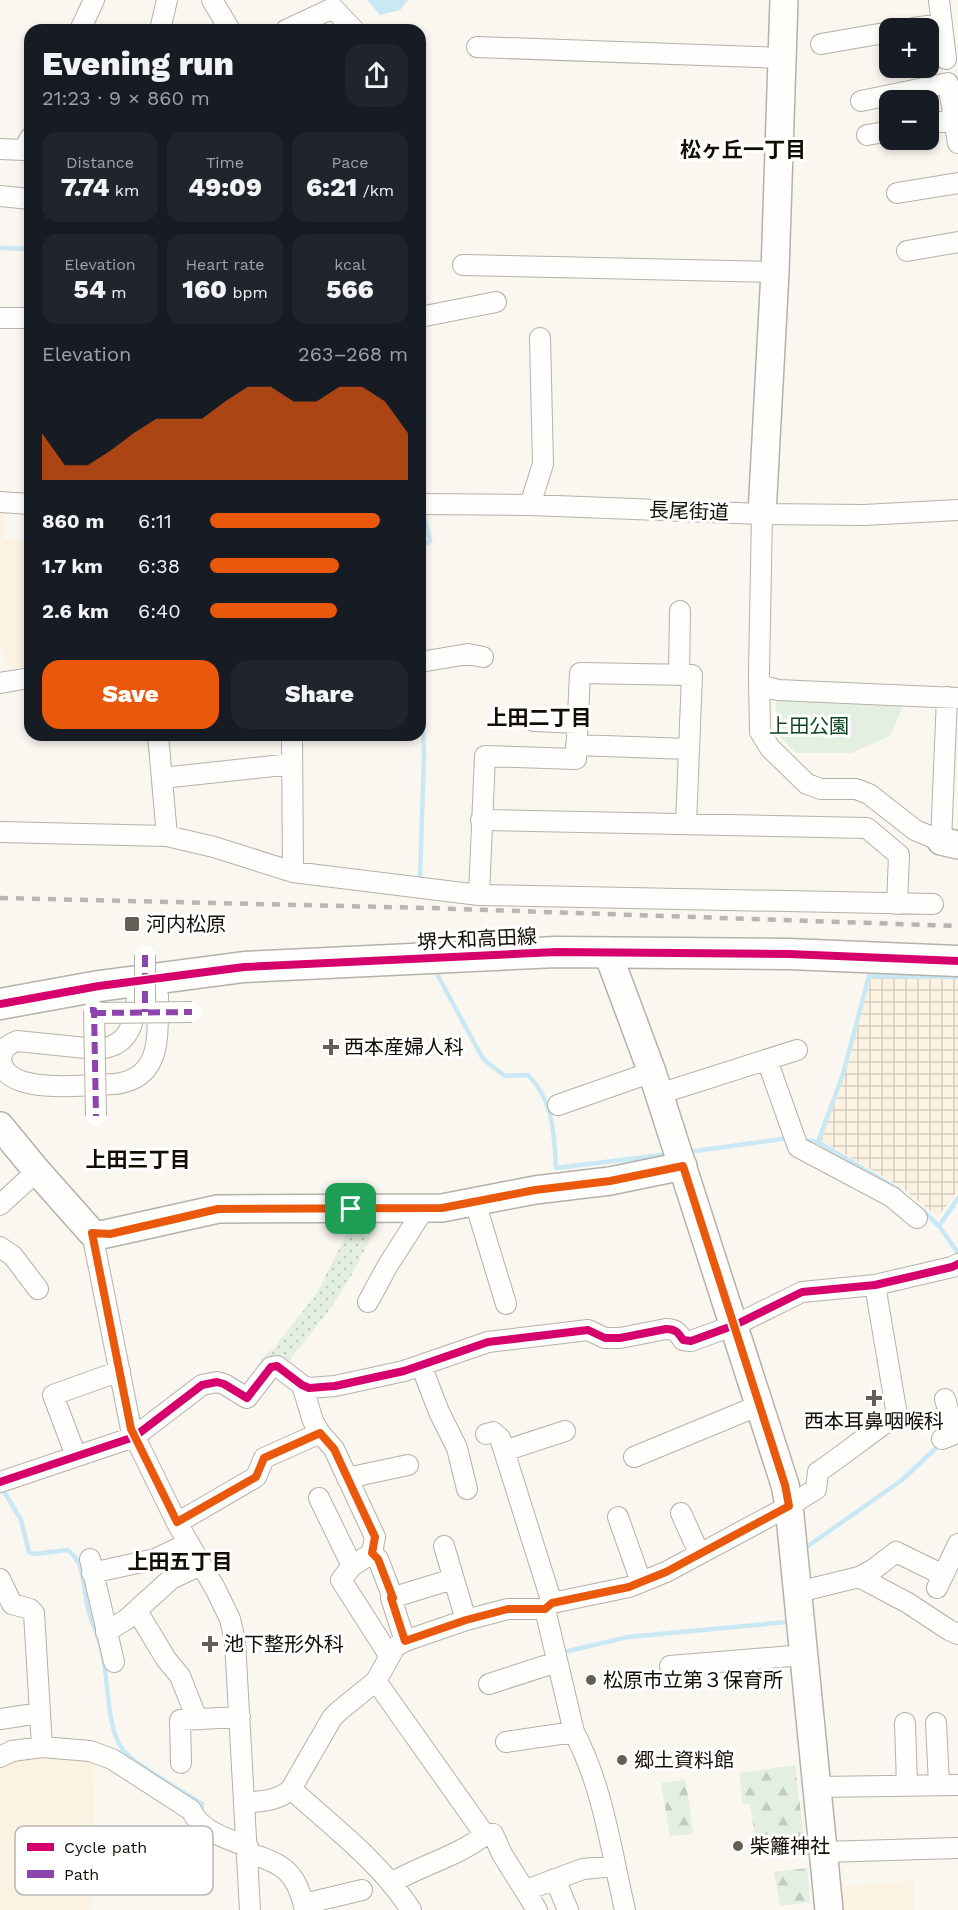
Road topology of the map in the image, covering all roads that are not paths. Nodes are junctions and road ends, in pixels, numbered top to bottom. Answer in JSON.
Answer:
{"nodes":[{"id":1,"x":94,"y":0,"type":"edge"},
{"id":2,"x":167,"y":0,"type":"edge"},
{"id":3,"x":212,"y":0,"type":"edge"},
{"id":4,"x":784,"y":0,"type":"edge"},
{"id":5,"x":939,"y":0,"type":"edge"},
{"id":6,"x":83,"y":24,"type":"edge"},
{"id":7,"x":161,"y":24,"type":"edge"},
{"id":8,"x":226,"y":24,"type":"edge"},
{"id":9,"x":299,"y":24,"type":"edge"},
{"id":10,"x":348,"y":24,"type":"edge"},
{"id":11,"x":939,"y":24,"type":"edge"},
{"id":12,"x":942,"y":24,"type":"junction"},
{"id":13,"x":879,"y":34,"type":"edge"},
{"id":14,"x":821,"y":44,"type":"dead end"},
{"id":15,"x":477,"y":47,"type":"dead end"},
{"id":16,"x":782,"y":58,"type":"junction"},
{"id":17,"x":946,"y":59,"type":"dead end"},
{"id":18,"x":861,"y":101,"type":"dead end"},
{"id":19,"x":956,"y":119,"type":"edge"},
{"id":20,"x":939,"y":122,"type":"edge"},
{"id":21,"x":879,"y":133,"type":"edge"},
{"id":22,"x":867,"y":135,"type":"dead end"},
{"id":23,"x":958,"y":143,"type":"edge"},
{"id":24,"x":0,"y":149,"type":"edge"},
{"id":25,"x":24,"y":150,"type":"edge"},
{"id":26,"x":958,"y":183,"type":"edge"},
{"id":27,"x":897,"y":193,"type":"dead end"},
{"id":28,"x":0,"y":196,"type":"edge"},
{"id":29,"x":24,"y":198,"type":"edge"},
{"id":30,"x":958,"y":242,"type":"edge"},
{"id":31,"x":907,"y":251,"type":"dead end"},
{"id":32,"x":463,"y":264,"type":"dead end"},
{"id":33,"x":775,"y":272,"type":"junction"},
{"id":34,"x":496,"y":302,"type":"dead end"},
{"id":35,"x":426,"y":316,"type":"edge"},
{"id":36,"x":0,"y":318,"type":"edge"},
{"id":37,"x":24,"y":318,"type":"edge"},
{"id":38,"x":540,"y":338,"type":"dead end"},
{"id":39,"x":0,"y":502,"type":"edge"},
{"id":40,"x":24,"y":504,"type":"edge"},
{"id":41,"x":426,"y":504,"type":"edge"},
{"id":42,"x":530,"y":505,"type":"junction"},
{"id":43,"x":958,"y":510,"type":"edge"},
{"id":44,"x":762,"y":514,"type":"junction"},
{"id":45,"x":680,"y":611,"type":"dead end"},
{"id":46,"x":483,"y":657,"type":"dead end"},
{"id":47,"x":426,"y":661,"type":"edge"},
{"id":48,"x":679,"y":675,"type":"junction"},
{"id":49,"x":24,"y":679,"type":"edge"},
{"id":50,"x":759,"y":679,"type":"junction"},
{"id":51,"x":0,"y":682,"type":"edge"},
{"id":52,"x":952,"y":697,"type":"edge"},
{"id":53,"x":534,"y":722,"type":"dead end"},
{"id":54,"x":577,"y":723,"type":"junction"},
{"id":55,"x":159,"y":741,"type":"edge"},
{"id":56,"x":292,"y":741,"type":"edge"},
{"id":57,"x":576,"y":745,"type":"junction"},
{"id":58,"x":689,"y":749,"type":"junction"},
{"id":59,"x":292,"y":764,"type":"junction"},
{"id":60,"x":162,"y":778,"type":"junction"},
{"id":61,"x":481,"y":820,"type":"junction"},
{"id":62,"x":686,"y":824,"type":"junction"},
{"id":63,"x":0,"y":832,"type":"edge"},
{"id":64,"x":166,"y":836,"type":"junction"},
{"id":65,"x":950,"y":843,"type":"edge"},
{"id":66,"x":293,"y":872,"type":"junction"},
{"id":67,"x":479,"y":895,"type":"junction"},
{"id":68,"x":897,"y":904,"type":"junction"},
{"id":69,"x":933,"y":904,"type":"dead end"},
{"id":70,"x":608,"y":951,"type":"junction"},
{"id":71,"x":958,"y":961,"type":"edge"},
{"id":72,"x":142,"y":969,"type":"junction"},
{"id":73,"x":0,"y":1004,"type":"edge"},
{"id":74,"x":145,"y":1012,"type":"junction"},
{"id":75,"x":192,"y":1012,"type":"dead end"},
{"id":76,"x":797,"y":1050,"type":"dead end"},
{"id":77,"x":767,"y":1060,"type":"junction"},
{"id":78,"x":656,"y":1083,"type":"junction"},
{"id":79,"x":558,"y":1105,"type":"dead end"},
{"id":80,"x":96,"y":1116,"type":"dead end"},
{"id":81,"x":0,"y":1126,"type":"edge"},
{"id":82,"x":680,"y":1157,"type":"junction"},
{"id":83,"x":37,"y":1171,"type":"junction"},
{"id":84,"x":475,"y":1202,"type":"junction"},
{"id":85,"x":0,"y":1205,"type":"edge"},
{"id":86,"x":424,"y":1209,"type":"junction"},
{"id":87,"x":917,"y":1218,"type":"dead end"},
{"id":88,"x":92,"y":1233,"type":"junction"},
{"id":89,"x":0,"y":1246,"type":"edge"},
{"id":90,"x":958,"y":1264,"type":"edge"},
{"id":91,"x":875,"y":1285,"type":"junction"},
{"id":92,"x":38,"y":1289,"type":"dead end"},
{"id":93,"x":368,"y":1302,"type":"dead end"},
{"id":94,"x":506,"y":1304,"type":"dead end"},
{"id":95,"x":735,"y":1325,"type":"junction"},
{"id":96,"x":421,"y":1365,"type":"junction"},
{"id":97,"x":120,"y":1371,"type":"junction"},
{"id":98,"x":302,"y":1385,"type":"junction"},
{"id":99,"x":945,"y":1399,"type":"dead end"},
{"id":100,"x":759,"y":1405,"type":"junction"},
{"id":101,"x":565,"y":1431,"type":"dead end"},
{"id":102,"x":320,"y":1433,"type":"junction"},
{"id":103,"x":486,"y":1434,"type":"dead end"},
{"id":104,"x":134,"y":1437,"type":"junction"},
{"id":105,"x":951,"y":1439,"type":"edge"},
{"id":106,"x":504,"y":1451,"type":"junction"},
{"id":107,"x":76,"y":1456,"type":"junction"},
{"id":108,"x":634,"y":1457,"type":"dead end"},
{"id":109,"x":408,"y":1466,"type":"dead end"},
{"id":110,"x":347,"y":1478,"type":"junction"},
{"id":111,"x":0,"y":1482,"type":"edge"},
{"id":112,"x":467,"y":1489,"type":"dead end"},
{"id":113,"x":319,"y":1498,"type":"dead end"},
{"id":114,"x":789,"y":1506,"type":"junction"},
{"id":115,"x":681,"y":1513,"type":"dead end"},
{"id":116,"x":618,"y":1517,"type":"dead end"},
{"id":117,"x":177,"y":1522,"type":"junction"},
{"id":118,"x":189,"y":1543,"type":"junction"},
{"id":119,"x":958,"y":1544,"type":"edge"},
{"id":120,"x":444,"y":1546,"type":"dead end"},
{"id":121,"x":372,"y":1553,"type":"junction"},
{"id":122,"x":699,"y":1553,"type":"junction"},
{"id":123,"x":201,"y":1564,"type":"junction"},
{"id":124,"x":352,"y":1566,"type":"junction"},
{"id":125,"x":859,"y":1577,"type":"junction"},
{"id":126,"x":0,"y":1579,"type":"edge"},
{"id":127,"x":453,"y":1579,"type":"junction"},
{"id":128,"x":641,"y":1582,"type":"junction"},
{"id":129,"x":798,"y":1592,"type":"junction"},
{"id":130,"x":393,"y":1598,"type":"junction"},
{"id":131,"x":548,"y":1606,"type":"junction"},
{"id":132,"x":137,"y":1611,"type":"junction"},
{"id":133,"x":466,"y":1620,"type":"junction"},
{"id":134,"x":106,"y":1632,"type":"junction"},
{"id":135,"x":958,"y":1634,"type":"edge"},
{"id":136,"x":405,"y":1641,"type":"junction"},
{"id":137,"x":389,"y":1655,"type":"junction"},
{"id":138,"x":804,"y":1655,"type":"junction"},
{"id":139,"x":114,"y":1662,"type":"dead end"},
{"id":140,"x":557,"y":1662,"type":"junction"},
{"id":141,"x":670,"y":1666,"type":"dead end"},
{"id":142,"x":376,"y":1681,"type":"junction"},
{"id":143,"x":489,"y":1684,"type":"dead end"},
{"id":144,"x":40,"y":1713,"type":"junction"},
{"id":145,"x":240,"y":1717,"type":"junction"},
{"id":146,"x":0,"y":1719,"type":"edge"},
{"id":147,"x":197,"y":1719,"type":"junction"},
{"id":148,"x":905,"y":1723,"type":"dead end"},
{"id":149,"x":936,"y":1723,"type":"dead end"},
{"id":150,"x":574,"y":1732,"type":"junction"},
{"id":151,"x":506,"y":1742,"type":"dead end"},
{"id":152,"x":42,"y":1747,"type":"junction"},
{"id":153,"x":0,"y":1757,"type":"edge"},
{"id":154,"x":182,"y":1763,"type":"dead end"},
{"id":155,"x":949,"y":1784,"type":"edge"},
{"id":156,"x":907,"y":1785,"type":"junction"},
{"id":157,"x":818,"y":1787,"type":"junction"},
{"id":158,"x":291,"y":1789,"type":"junction"},
{"id":159,"x":245,"y":1803,"type":"junction"},
{"id":160,"x":202,"y":1826,"type":"edge"},
{"id":161,"x":213,"y":1832,"type":"edge"},
{"id":162,"x":485,"y":1836,"type":"junction"},
{"id":163,"x":957,"y":1848,"type":"edge"},
{"id":164,"x":248,"y":1850,"type":"junction"},
{"id":165,"x":823,"y":1852,"type":"junction"},
{"id":166,"x":615,"y":1866,"type":"junction"},
{"id":167,"x":555,"y":1879,"type":"junction"},
{"id":168,"x":391,"y":1883,"type":"junction"},
{"id":169,"x":362,"y":1890,"type":"dead end"},
{"id":170,"x":526,"y":1890,"type":"junction"},
{"id":171,"x":305,"y":1907,"type":"edge"},
{"id":172,"x":250,"y":1910,"type":"edge"},
{"id":173,"x":411,"y":1910,"type":"edge"},
{"id":174,"x":537,"y":1910,"type":"edge"},
{"id":175,"x":568,"y":1910,"type":"edge"},
{"id":176,"x":625,"y":1910,"type":"edge"},
{"id":177,"x":829,"y":1910,"type":"edge"}],
"edges":[{"from":1,"to":6,"type":"street"},
{"from":2,"to":7,"type":"street"},
{"from":3,"to":8,"type":"street"},
{"from":4,"to":16,"type":"street"},
{"from":5,"to":12,"type":"street"},
{"from":9,"to":10,"type":"street"},
{"from":11,"to":12,"type":"street"},
{"from":12,"to":17,"type":"street"},
{"from":13,"to":14,"type":"street"},
{"from":15,"to":16,"type":"street"},
{"from":16,"to":33,"type":"street"},
{"from":18,"to":19,"type":"street"},
{"from":19,"to":20,"type":"street"},
{"from":19,"to":23,"type":"street"},
{"from":21,"to":22,"type":"street"},
{"from":24,"to":25,"type":"street"},
{"from":26,"to":27,"type":"street"},
{"from":28,"to":29,"type":"street"},
{"from":30,"to":31,"type":"street"},
{"from":32,"to":33,"type":"street"},
{"from":33,"to":44,"type":"street"},
{"from":34,"to":35,"type":"street"},
{"from":36,"to":37,"type":"street"},
{"from":38,"to":42,"type":"street"},
{"from":39,"to":40,"type":"street"},
{"from":41,"to":42,"type":"street","name":"長尾街道"},
{"from":42,"to":44,"type":"street","name":"長尾街道"},
{"from":43,"to":44,"type":"street","name":"長尾街道"},
{"from":44,"to":50,"type":"street"},
{"from":45,"to":48,"type":"street"},
{"from":46,"to":47,"type":"street"},
{"from":48,"to":54,"type":"street"},
{"from":48,"to":58,"type":"street"},
{"from":49,"to":51,"type":"street"},
{"from":50,"to":52,"type":"street"},
{"from":50,"to":65,"type":"street"},
{"from":52,"to":65,"type":"street"},
{"from":53,"to":54,"type":"street"},
{"from":54,"to":57,"type":"street"},
{"from":55,"to":60,"type":"street"},
{"from":56,"to":59,"type":"street"},
{"from":57,"to":58,"type":"street"},
{"from":57,"to":61,"type":"street"},
{"from":58,"to":62,"type":"street"},
{"from":59,"to":60,"type":"street"},
{"from":59,"to":66,"type":"street"},
{"from":60,"to":64,"type":"street"},
{"from":61,"to":62,"type":"street"},
{"from":61,"to":67,"type":"street"},
{"from":62,"to":68,"type":"street"},
{"from":63,"to":64,"type":"street"},
{"from":64,"to":66,"type":"street"},
{"from":66,"to":67,"type":"street"},
{"from":67,"to":68,"type":"street"},
{"from":68,"to":69,"type":"street"},
{"from":70,"to":71,"type":"main road","name":"堺大和高田線"},
{"from":70,"to":72,"type":"main road","name":"堺大和高田線"},
{"from":70,"to":78,"type":"street"},
{"from":72,"to":72,"type":"street"},
{"from":72,"to":73,"type":"main road","name":"堺大和高田線"},
{"from":72,"to":74,"type":"street","bridge":true},
{"from":74,"to":75,"type":"street","bridge":true},
{"from":74,"to":80,"type":"street","bridge":true},
{"from":76,"to":77,"type":"street"},
{"from":77,"to":78,"type":"street"},
{"from":77,"to":87,"type":"street"},
{"from":78,"to":79,"type":"street"},
{"from":78,"to":82,"type":"street"},
{"from":81,"to":83,"type":"street"},
{"from":82,"to":84,"type":"street"},
{"from":82,"to":95,"type":"street"},
{"from":83,"to":85,"type":"street"},
{"from":83,"to":88,"type":"street"},
{"from":84,"to":86,"type":"street"},
{"from":84,"to":94,"type":"street"},
{"from":86,"to":88,"type":"street"},
{"from":86,"to":93,"type":"street"},
{"from":88,"to":97,"type":"street"},
{"from":89,"to":92,"type":"street"},
{"from":90,"to":91,"type":"street"},
{"from":91,"to":95,"type":"street"},
{"from":91,"to":114,"type":"street"},
{"from":95,"to":96,"type":"street"},
{"from":95,"to":100,"type":"street"},
{"from":96,"to":98,"type":"street"},
{"from":96,"to":112,"type":"street"},
{"from":97,"to":104,"type":"street"},
{"from":97,"to":107,"type":"street"},
{"from":98,"to":102,"type":"street"},
{"from":98,"to":104,"type":"street"},
{"from":99,"to":105,"type":"street"},
{"from":100,"to":108,"type":"street"},
{"from":100,"to":114,"type":"street"},
{"from":101,"to":106,"type":"street"},
{"from":102,"to":110,"type":"street"},
{"from":102,"to":117,"type":"street"},
{"from":103,"to":106,"type":"street"},
{"from":104,"to":107,"type":"street"},
{"from":104,"to":117,"type":"street"},
{"from":106,"to":131,"type":"street"},
{"from":107,"to":111,"type":"street"},
{"from":109,"to":110,"type":"street"},
{"from":110,"to":121,"type":"street"},
{"from":113,"to":124,"type":"street"},
{"from":114,"to":122,"type":"street"},
{"from":114,"to":129,"type":"street"},
{"from":115,"to":122,"type":"street"},
{"from":116,"to":128,"type":"street"},
{"from":117,"to":118,"type":"street"},
{"from":118,"to":123,"type":"street"},
{"from":118,"to":134,"type":"street"},
{"from":119,"to":125,"type":"street"},
{"from":120,"to":127,"type":"street"},
{"from":121,"to":124,"type":"street"},
{"from":121,"to":130,"type":"street"},
{"from":122,"to":128,"type":"street"},
{"from":123,"to":132,"type":"street"},
{"from":123,"to":145,"type":"street"},
{"from":124,"to":137,"type":"street"},
{"from":125,"to":129,"type":"street"},
{"from":125,"to":135,"type":"street"},
{"from":126,"to":144,"type":"street"},
{"from":127,"to":130,"type":"street"},
{"from":127,"to":133,"type":"street"},
{"from":128,"to":131,"type":"street"},
{"from":129,"to":138,"type":"street"},
{"from":130,"to":136,"type":"street"},
{"from":131,"to":133,"type":"street"},
{"from":131,"to":140,"type":"street"},
{"from":132,"to":134,"type":"street"},
{"from":132,"to":147,"type":"street"},
{"from":133,"to":136,"type":"street"},
{"from":134,"to":139,"type":"street"},
{"from":136,"to":137,"type":"street"},
{"from":137,"to":142,"type":"street"},
{"from":138,"to":141,"type":"street"},
{"from":138,"to":157,"type":"street"},
{"from":140,"to":143,"type":"street"},
{"from":140,"to":150,"type":"street"},
{"from":142,"to":158,"type":"street"},
{"from":142,"to":162,"type":"street"},
{"from":144,"to":146,"type":"street"},
{"from":144,"to":152,"type":"street"},
{"from":145,"to":147,"type":"street"},
{"from":145,"to":159,"type":"street"},
{"from":147,"to":154,"type":"street"},
{"from":148,"to":156,"type":"street"},
{"from":149,"to":155,"type":"street"},
{"from":150,"to":151,"type":"street"},
{"from":150,"to":166,"type":"street"},
{"from":152,"to":153,"type":"street"},
{"from":152,"to":160,"type":"street"},
{"from":155,"to":156,"type":"street"},
{"from":156,"to":157,"type":"street"},
{"from":157,"to":165,"type":"street"},
{"from":158,"to":159,"type":"street"},
{"from":158,"to":168,"type":"street"},
{"from":159,"to":164,"type":"street"},
{"from":161,"to":164,"type":"street"},
{"from":162,"to":168,"type":"street"},
{"from":162,"to":170,"type":"street"},
{"from":163,"to":165,"type":"street"},
{"from":164,"to":171,"type":"street"},
{"from":164,"to":172,"type":"street"},
{"from":165,"to":177,"type":"street"},
{"from":166,"to":167,"type":"street"},
{"from":166,"to":176,"type":"street"},
{"from":167,"to":170,"type":"street"},
{"from":167,"to":175,"type":"street"},
{"from":168,"to":173,"type":"street"},
{"from":169,"to":171,"type":"street"},
{"from":170,"to":174,"type":"street"}]}
